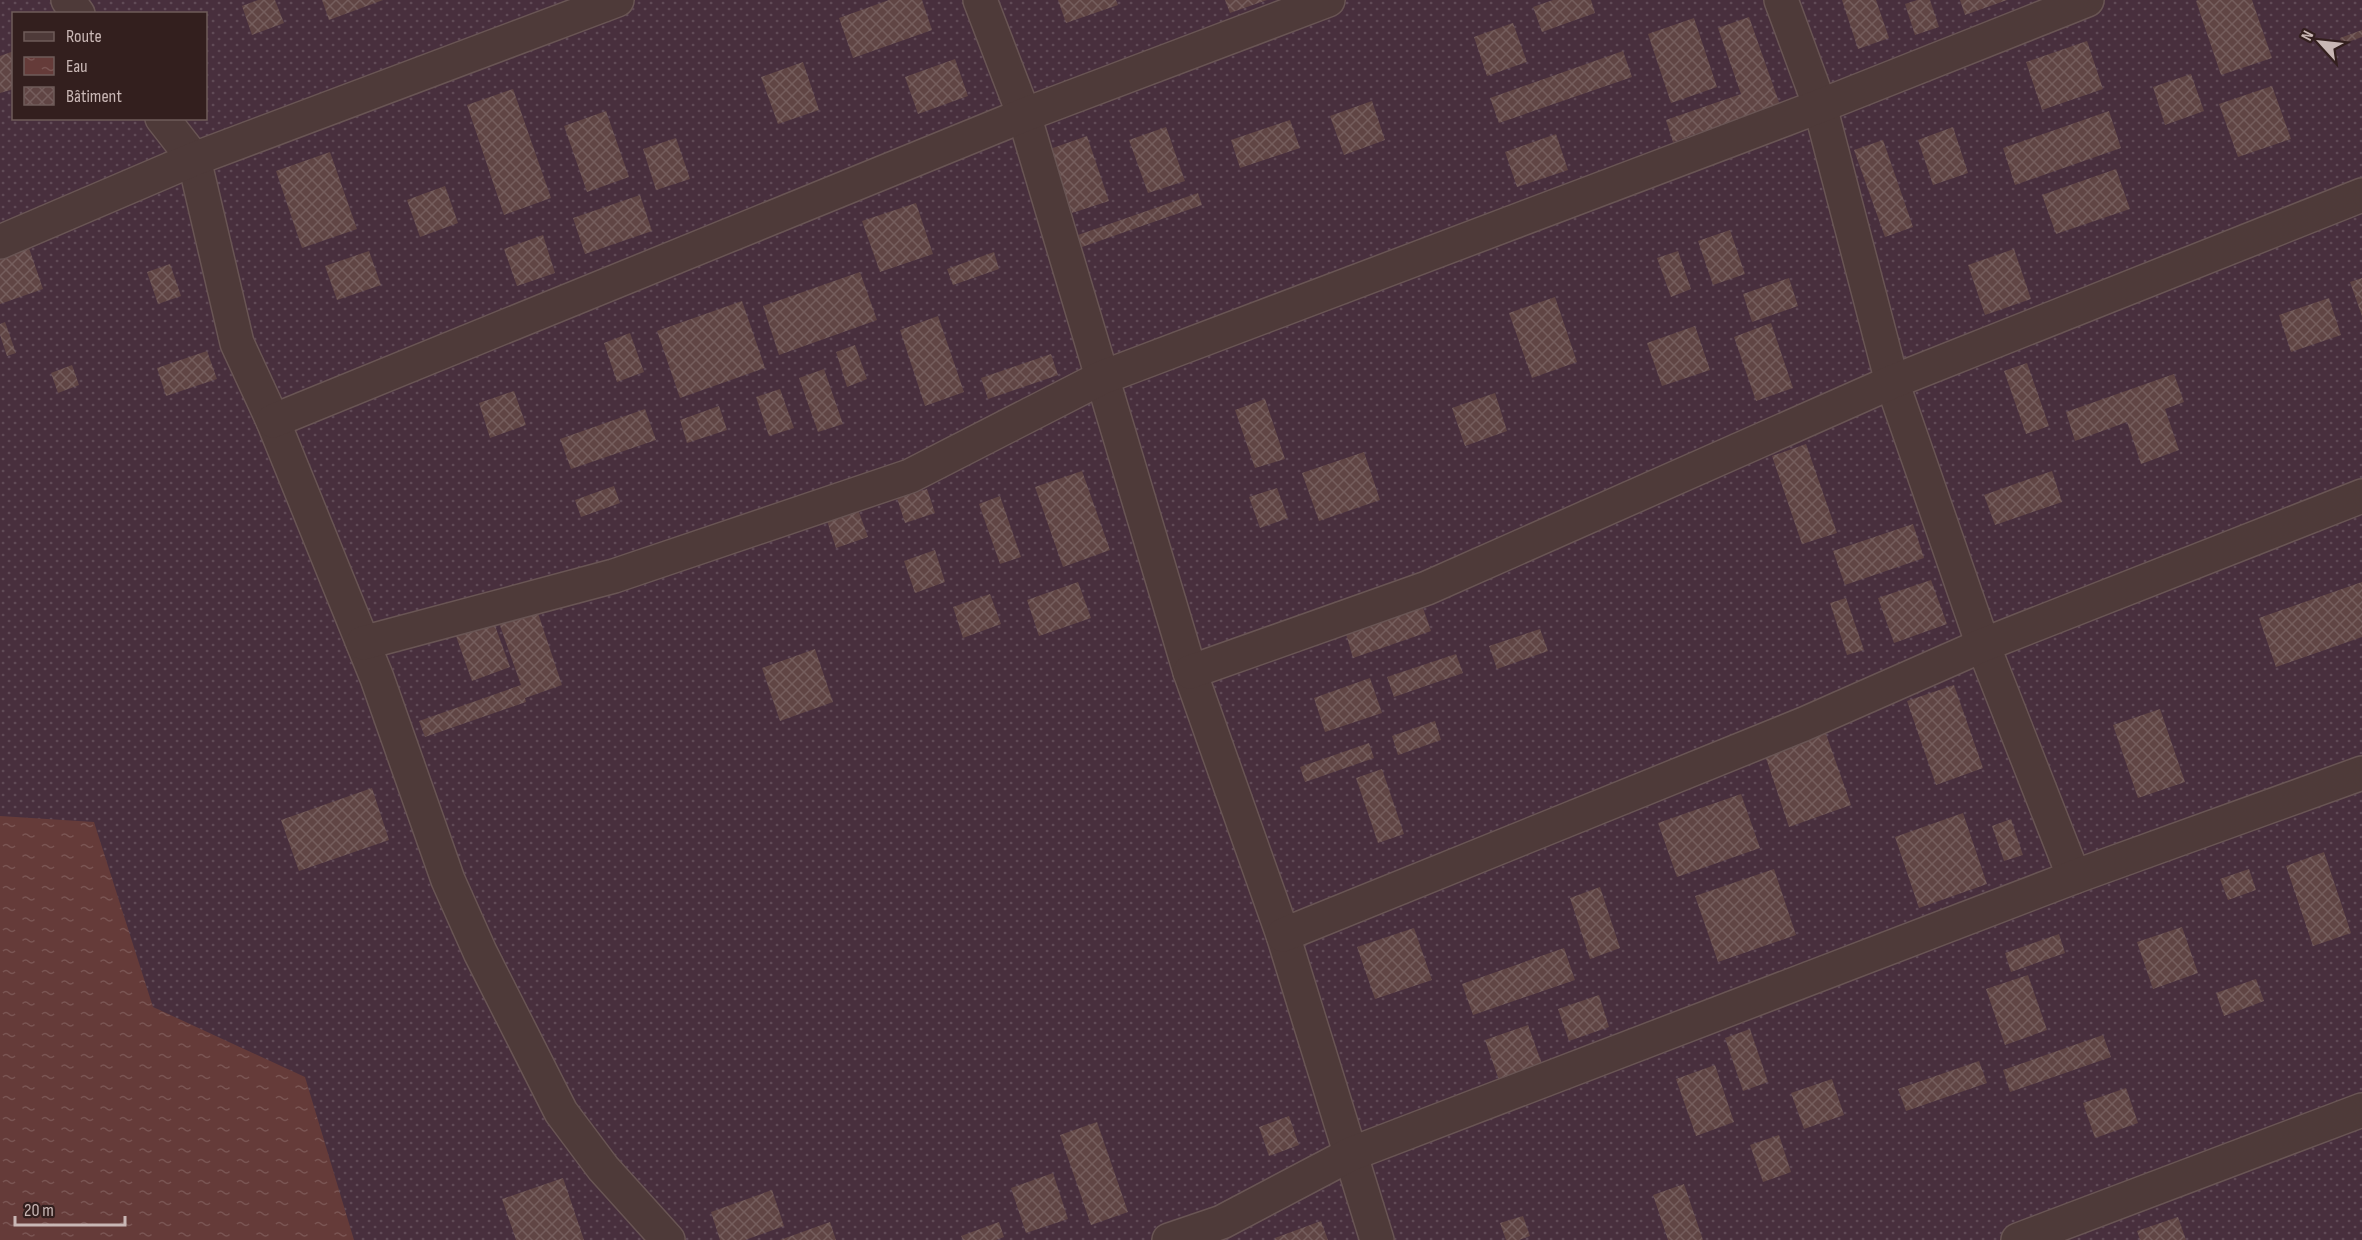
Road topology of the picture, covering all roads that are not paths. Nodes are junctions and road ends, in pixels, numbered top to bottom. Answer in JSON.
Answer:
{"nodes":[{"id":1,"x":617,"y":0,"type":"edge"},
{"id":2,"x":980,"y":0,"type":"edge"},
{"id":3,"x":1328,"y":0,"type":"edge"},
{"id":4,"x":1780,"y":0,"type":"edge"},
{"id":5,"x":2087,"y":0,"type":"edge"},
{"id":6,"x":1820,"y":106,"type":"junction"},
{"id":7,"x":1024,"y":115,"type":"junction"},
{"id":8,"x":164,"y":120,"type":"edge"},
{"id":9,"x":194,"y":159,"type":"junction"},
{"id":10,"x":2362,"y":195,"type":"edge"},
{"id":11,"x":0,"y":242,"type":"edge"},
{"id":12,"x":1101,"y":378,"type":"junction"},
{"id":13,"x":1892,"y":382,"type":"junction"},
{"id":14,"x":273,"y":421,"type":"junction"},
{"id":15,"x":2362,"y":496,"type":"edge"},
{"id":16,"x":363,"y":643,"type":"junction"},
{"id":17,"x":1983,"y":645,"type":"junction"},
{"id":18,"x":1190,"y":672,"type":"junction"},
{"id":19,"x":2362,"y":773,"type":"edge"},
{"id":20,"x":2074,"y":877,"type":"junction"},
{"id":21,"x":1283,"y":935,"type":"junction"},
{"id":22,"x":2362,"y":1110,"type":"edge"},
{"id":23,"x":1351,"y":1154,"type":"junction"},
{"id":24,"x":668,"y":1240,"type":"edge"},
{"id":25,"x":1169,"y":1240,"type":"edge"},
{"id":26,"x":1377,"y":1240,"type":"edge"},
{"id":27,"x":2018,"y":1240,"type":"edge"}],
"edges":[{"from":1,"to":9,"type":"street"},
{"from":2,"to":7,"type":"street"},
{"from":3,"to":7,"type":"street"},
{"from":4,"to":6,"type":"street"},
{"from":5,"to":6,"type":"street"},
{"from":6,"to":12,"type":"street"},
{"from":6,"to":13,"type":"street"},
{"from":7,"to":12,"type":"street"},
{"from":7,"to":14,"type":"street"},
{"from":8,"to":9,"type":"street"},
{"from":9,"to":11,"type":"street"},
{"from":9,"to":14,"type":"street"},
{"from":10,"to":13,"type":"street"},
{"from":12,"to":16,"type":"street"},
{"from":12,"to":18,"type":"street"},
{"from":13,"to":17,"type":"street"},
{"from":13,"to":18,"type":"street"},
{"from":14,"to":16,"type":"street"},
{"from":15,"to":17,"type":"street"},
{"from":16,"to":24,"type":"street"},
{"from":17,"to":20,"type":"street"},
{"from":17,"to":21,"type":"street"},
{"from":18,"to":21,"type":"street"},
{"from":19,"to":20,"type":"street"},
{"from":20,"to":23,"type":"street"},
{"from":21,"to":23,"type":"street"},
{"from":22,"to":27,"type":"street"},
{"from":23,"to":25,"type":"street"},
{"from":23,"to":26,"type":"street"}]}
